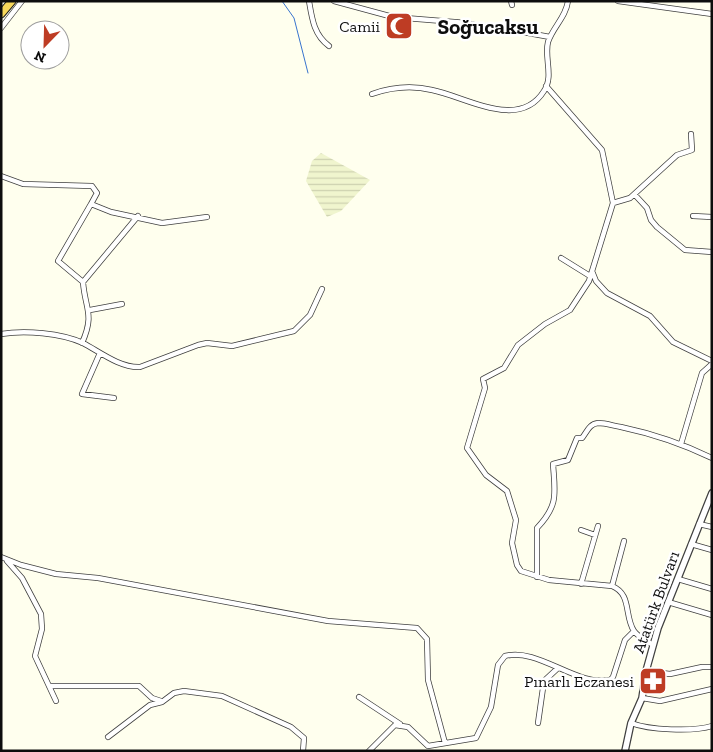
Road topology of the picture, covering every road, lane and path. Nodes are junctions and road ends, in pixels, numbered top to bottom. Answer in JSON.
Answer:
{"nodes":[{"id":1,"x":12,"y":1,"type":"edge"},
{"id":2,"x":22,"y":1,"type":"edge"},
{"id":3,"x":309,"y":1,"type":"edge"},
{"id":4,"x":334,"y":1,"type":"edge"},
{"id":5,"x":568,"y":1,"type":"edge"},
{"id":6,"x":618,"y":1,"type":"edge"},
{"id":7,"x":1,"y":14,"type":"edge"},
{"id":8,"x":712,"y":14,"type":"edge"},
{"id":9,"x":1,"y":28,"type":"edge"},
{"id":10,"x":550,"y":37,"type":"junction"},
{"id":11,"x":329,"y":46,"type":"dead end"},
{"id":12,"x":546,"y":86,"type":"junction"},
{"id":13,"x":372,"y":94,"type":"dead end"},
{"id":14,"x":691,"y":134,"type":"dead end"},
{"id":15,"x":1,"y":176,"type":"edge"},
{"id":16,"x":635,"y":195,"type":"junction"},
{"id":17,"x":613,"y":203,"type":"junction"},
{"id":18,"x":91,"y":204,"type":"junction"},
{"id":19,"x":138,"y":216,"type":"junction"},
{"id":20,"x":693,"y":216,"type":"dead end"},
{"id":21,"x":207,"y":217,"type":"dead end"},
{"id":22,"x":712,"y":217,"type":"edge"},
{"id":23,"x":712,"y":252,"type":"edge"},
{"id":24,"x":561,"y":258,"type":"dead end"},
{"id":25,"x":591,"y":273,"type":"junction"},
{"id":26,"x":83,"y":282,"type":"junction"},
{"id":27,"x":322,"y":288,"type":"dead end"},
{"id":28,"x":122,"y":304,"type":"dead end"},
{"id":29,"x":90,"y":310,"type":"junction"},
{"id":30,"x":1,"y":334,"type":"edge"},
{"id":31,"x":82,"y":342,"type":"junction"},
{"id":32,"x":100,"y":353,"type":"junction"},
{"id":33,"x":712,"y":362,"type":"edge"},
{"id":34,"x":114,"y":398,"type":"dead end"},
{"id":35,"x":681,"y":444,"type":"junction"},
{"id":36,"x":712,"y":458,"type":"edge"},
{"id":37,"x":712,"y":493,"type":"edge"},
{"id":38,"x":709,"y":509,"type":"edge"},
{"id":39,"x":699,"y":524,"type":"junction"},
{"id":40,"x":598,"y":526,"type":"dead end"},
{"id":41,"x":712,"y":527,"type":"edge"},
{"id":42,"x":581,"y":530,"type":"dead end"},
{"id":43,"x":595,"y":535,"type":"junction"},
{"id":44,"x":624,"y":541,"type":"dead end"},
{"id":45,"x":691,"y":544,"type":"junction"},
{"id":46,"x":712,"y":550,"type":"edge"},
{"id":47,"x":3,"y":558,"type":"edge"},
{"id":48,"x":537,"y":577,"type":"junction"},
{"id":49,"x":678,"y":579,"type":"junction"},
{"id":50,"x":582,"y":584,"type":"junction"},
{"id":51,"x":612,"y":586,"type":"junction"},
{"id":52,"x":712,"y":589,"type":"edge"},
{"id":53,"x":668,"y":602,"type":"junction"},
{"id":54,"x":712,"y":615,"type":"edge"},
{"id":55,"x":634,"y":631,"type":"junction"},
{"id":56,"x":653,"y":645,"type":"junction"},
{"id":57,"x":712,"y":667,"type":"edge"},
{"id":58,"x":558,"y":668,"type":"junction"},
{"id":59,"x":646,"y":671,"type":"junction"},
{"id":60,"x":49,"y":686,"type":"junction"},
{"id":61,"x":712,"y":689,"type":"edge"},
{"id":62,"x":359,"y":698,"type":"dead end"},
{"id":63,"x":642,"y":698,"type":"junction"},
{"id":64,"x":56,"y":701,"type":"dead end"},
{"id":65,"x":162,"y":702,"type":"junction"},
{"id":66,"x":631,"y":723,"type":"junction"},
{"id":67,"x":538,"y":724,"type":"dead end"},
{"id":68,"x":402,"y":725,"type":"junction"},
{"id":69,"x":712,"y":726,"type":"edge"},
{"id":70,"x":108,"y":737,"type":"dead end"},
{"id":71,"x":445,"y":743,"type":"junction"},
{"id":72,"x":303,"y":751,"type":"edge"},
{"id":73,"x":369,"y":751,"type":"edge"},
{"id":74,"x":625,"y":751,"type":"edge"}],
"edges":[{"from":1,"to":7,"type":"highway"},
{"from":2,"to":9,"type":"street"},
{"from":3,"to":11,"type":"street"},
{"from":4,"to":10,"type":"street"},
{"from":5,"to":10,"type":"street"},
{"from":6,"to":8,"type":"street"},
{"from":10,"to":12,"type":"street"},
{"from":12,"to":13,"type":"street"},
{"from":12,"to":17,"type":"street"},
{"from":14,"to":16,"type":"street"},
{"from":15,"to":18,"type":"street"},
{"from":16,"to":17,"type":"street"},
{"from":16,"to":23,"type":"street"},
{"from":17,"to":25,"type":"street"},
{"from":18,"to":19,"type":"street"},
{"from":18,"to":26,"type":"street"},
{"from":19,"to":21,"type":"street"},
{"from":19,"to":26,"type":"street"},
{"from":20,"to":22,"type":"street"},
{"from":24,"to":25,"type":"street"},
{"from":25,"to":33,"type":"street"},
{"from":25,"to":48,"type":"street"},
{"from":26,"to":29,"type":"street"},
{"from":27,"to":32,"type":"street"},
{"from":28,"to":29,"type":"street"},
{"from":29,"to":31,"type":"street"},
{"from":30,"to":31,"type":"street"},
{"from":31,"to":32,"type":"street"},
{"from":32,"to":34,"type":"street"},
{"from":33,"to":35,"type":"street"},
{"from":35,"to":36,"type":"street"},
{"from":35,"to":48,"type":"street"},
{"from":37,"to":38,"type":"street","name":"Atatürk Bulvarı"},
{"from":38,"to":39,"type":"street","name":"Atatürk Bulvarı"},
{"from":39,"to":41,"type":"street"},
{"from":39,"to":45,"type":"street","name":"Atatürk Bulvarı"},
{"from":40,"to":43,"type":"street"},
{"from":42,"to":43,"type":"street"},
{"from":43,"to":50,"type":"street"},
{"from":44,"to":51,"type":"street"},
{"from":45,"to":46,"type":"street"},
{"from":45,"to":49,"type":"street","name":"Atatürk Bulvarı"},
{"from":47,"to":60,"type":"street"},
{"from":47,"to":71,"type":"street"},
{"from":48,"to":50,"type":"street"},
{"from":49,"to":52,"type":"street"},
{"from":49,"to":53,"type":"street","name":"Atatürk Bulvarı"},
{"from":50,"to":51,"type":"street"},
{"from":51,"to":55,"type":"street"},
{"from":53,"to":54,"type":"street"},
{"from":53,"to":56,"type":"street","name":"Atatürk Bulvarı"},
{"from":55,"to":56,"type":"street"},
{"from":55,"to":58,"type":"street"},
{"from":56,"to":59,"type":"street","name":"Atatürk Bulvarı"},
{"from":57,"to":59,"type":"street"},
{"from":58,"to":67,"type":"street"},
{"from":58,"to":71,"type":"street"},
{"from":59,"to":63,"type":"street","name":"Atatürk Bulvarı"},
{"from":60,"to":64,"type":"street"},
{"from":60,"to":65,"type":"street"},
{"from":61,"to":63,"type":"street"},
{"from":62,"to":68,"type":"street"},
{"from":63,"to":66,"type":"street","name":"Atatürk Bulvarı"},
{"from":65,"to":70,"type":"street"},
{"from":65,"to":72,"type":"street"},
{"from":66,"to":69,"type":"street"},
{"from":66,"to":74,"type":"street","name":"Atatürk Bulvarı"},
{"from":68,"to":71,"type":"street"},
{"from":68,"to":73,"type":"street"}]}
